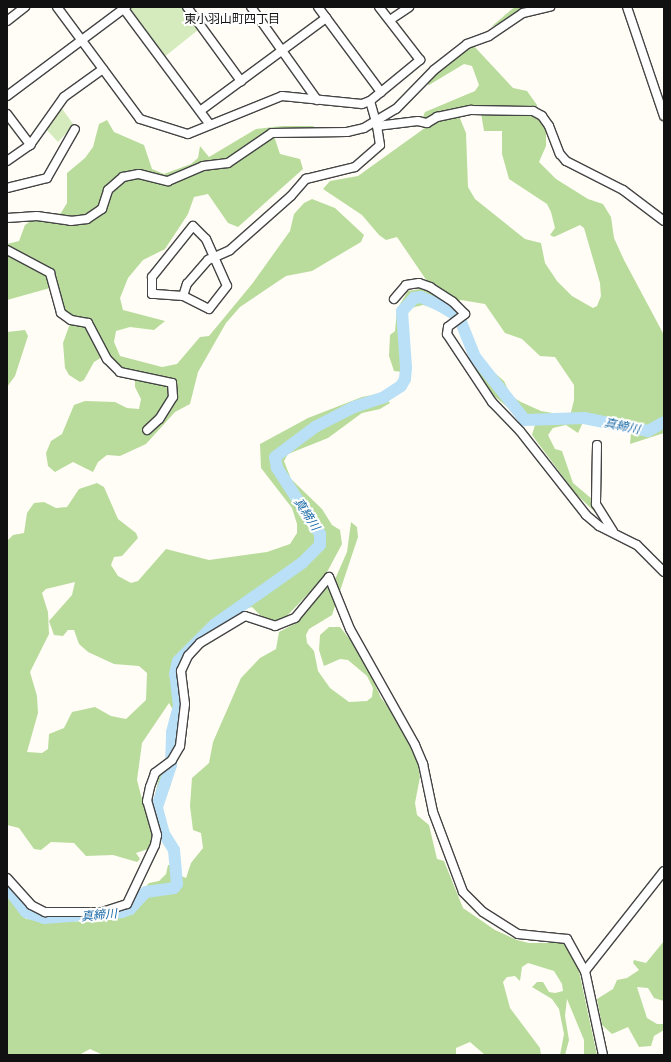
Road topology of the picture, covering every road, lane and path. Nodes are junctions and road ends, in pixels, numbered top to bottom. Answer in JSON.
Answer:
{"nodes":[{"id":1,"x":25,"y":7,"type":"edge"},
{"id":2,"x":57,"y":7,"type":"edge"},
{"id":3,"x":187,"y":7,"type":"edge"},
{"id":4,"x":251,"y":7,"type":"edge"},
{"id":5,"x":318,"y":7,"type":"edge"},
{"id":6,"x":379,"y":7,"type":"edge"},
{"id":7,"x":408,"y":7,"type":"edge"},
{"id":8,"x":550,"y":7,"type":"edge"},
{"id":9,"x":627,"y":7,"type":"edge"},
{"id":10,"x":125,"y":8,"type":"edge"},
{"id":11,"x":326,"y":18,"type":"junction"},
{"id":12,"x":390,"y":20,"type":"junction"},
{"id":13,"x":7,"y":21,"type":"edge"},
{"id":14,"x":81,"y":40,"type":"junction"},
{"id":15,"x":282,"y":50,"type":"junction"},
{"id":16,"x":103,"y":69,"type":"junction"},
{"id":17,"x":241,"y":80,"type":"junction"},
{"id":18,"x":381,"y":92,"type":"junction"},
{"id":19,"x":7,"y":96,"type":"edge"},
{"id":20,"x":317,"y":100,"type":"junction"},
{"id":21,"x":370,"y":101,"type":"junction"},
{"id":22,"x":200,"y":111,"type":"junction"},
{"id":23,"x":7,"y":114,"type":"edge"},
{"id":24,"x":664,"y":116,"type":"edge"},
{"id":25,"x":377,"y":124,"type":"junction"},
{"id":26,"x":210,"y":126,"type":"junction"},
{"id":27,"x":75,"y":129,"type":"dead end"},
{"id":28,"x":30,"y":145,"type":"junction"},
{"id":29,"x":7,"y":161,"type":"edge"},
{"id":30,"x":7,"y":188,"type":"edge"},
{"id":31,"x":7,"y":218,"type":"edge"},
{"id":32,"x":664,"y":221,"type":"edge"},
{"id":33,"x":7,"y":250,"type":"edge"},
{"id":34,"x":213,"y":257,"type":"junction"},
{"id":35,"x":183,"y":296,"type":"junction"},
{"id":36,"x":394,"y":299,"type":"dead end"},
{"id":37,"x":147,"y":430,"type":"dead end"},
{"id":38,"x":597,"y":445,"type":"dead end"},
{"id":39,"x":612,"y":531,"type":"junction"},
{"id":40,"x":664,"y":572,"type":"edge"},
{"id":41,"x":664,"y":871,"type":"edge"},
{"id":42,"x":7,"y":878,"type":"edge"},
{"id":43,"x":585,"y":971,"type":"junction"},
{"id":44,"x":603,"y":1055,"type":"edge"}],
"edges":[{"from":1,"to":13,"type":"street"},
{"from":2,"to":14,"type":"street"},
{"from":3,"to":17,"type":"street"},
{"from":4,"to":15,"type":"street"},
{"from":5,"to":11,"type":"street"},
{"from":6,"to":12,"type":"street"},
{"from":7,"to":12,"type":"street"},
{"from":8,"to":25,"type":"street"},
{"from":9,"to":24,"type":"street"},
{"from":10,"to":14,"type":"street"},
{"from":10,"to":22,"type":"street"},
{"from":11,"to":15,"type":"street"},
{"from":11,"to":18,"type":"street"},
{"from":12,"to":18,"type":"street"},
{"from":14,"to":16,"type":"street"},
{"from":14,"to":19,"type":"street"},
{"from":15,"to":17,"type":"street"},
{"from":15,"to":20,"type":"street"},
{"from":16,"to":26,"type":"street"},
{"from":16,"to":28,"type":"street"},
{"from":17,"to":22,"type":"street"},
{"from":18,"to":21,"type":"street"},
{"from":20,"to":21,"type":"street"},
{"from":20,"to":26,"type":"street"},
{"from":21,"to":25,"type":"street"},
{"from":22,"to":26,"type":"street"},
{"from":23,"to":28,"type":"street"},
{"from":25,"to":31,"type":"street"},
{"from":25,"to":32,"type":"street"},
{"from":25,"to":34,"type":"street"},
{"from":27,"to":30,"type":"street"},
{"from":28,"to":29,"type":"street"},
{"from":33,"to":37,"type":"street"},
{"from":34,"to":35,"type":"street"},
{"from":34,"to":35,"type":"street"},
{"from":34,"to":35,"type":"street"},
{"from":36,"to":39,"type":"street"},
{"from":38,"to":39,"type":"street"},
{"from":39,"to":40,"type":"street"},
{"from":41,"to":43,"type":"street"},
{"from":42,"to":43,"type":"street"},
{"from":43,"to":44,"type":"street"}]}
